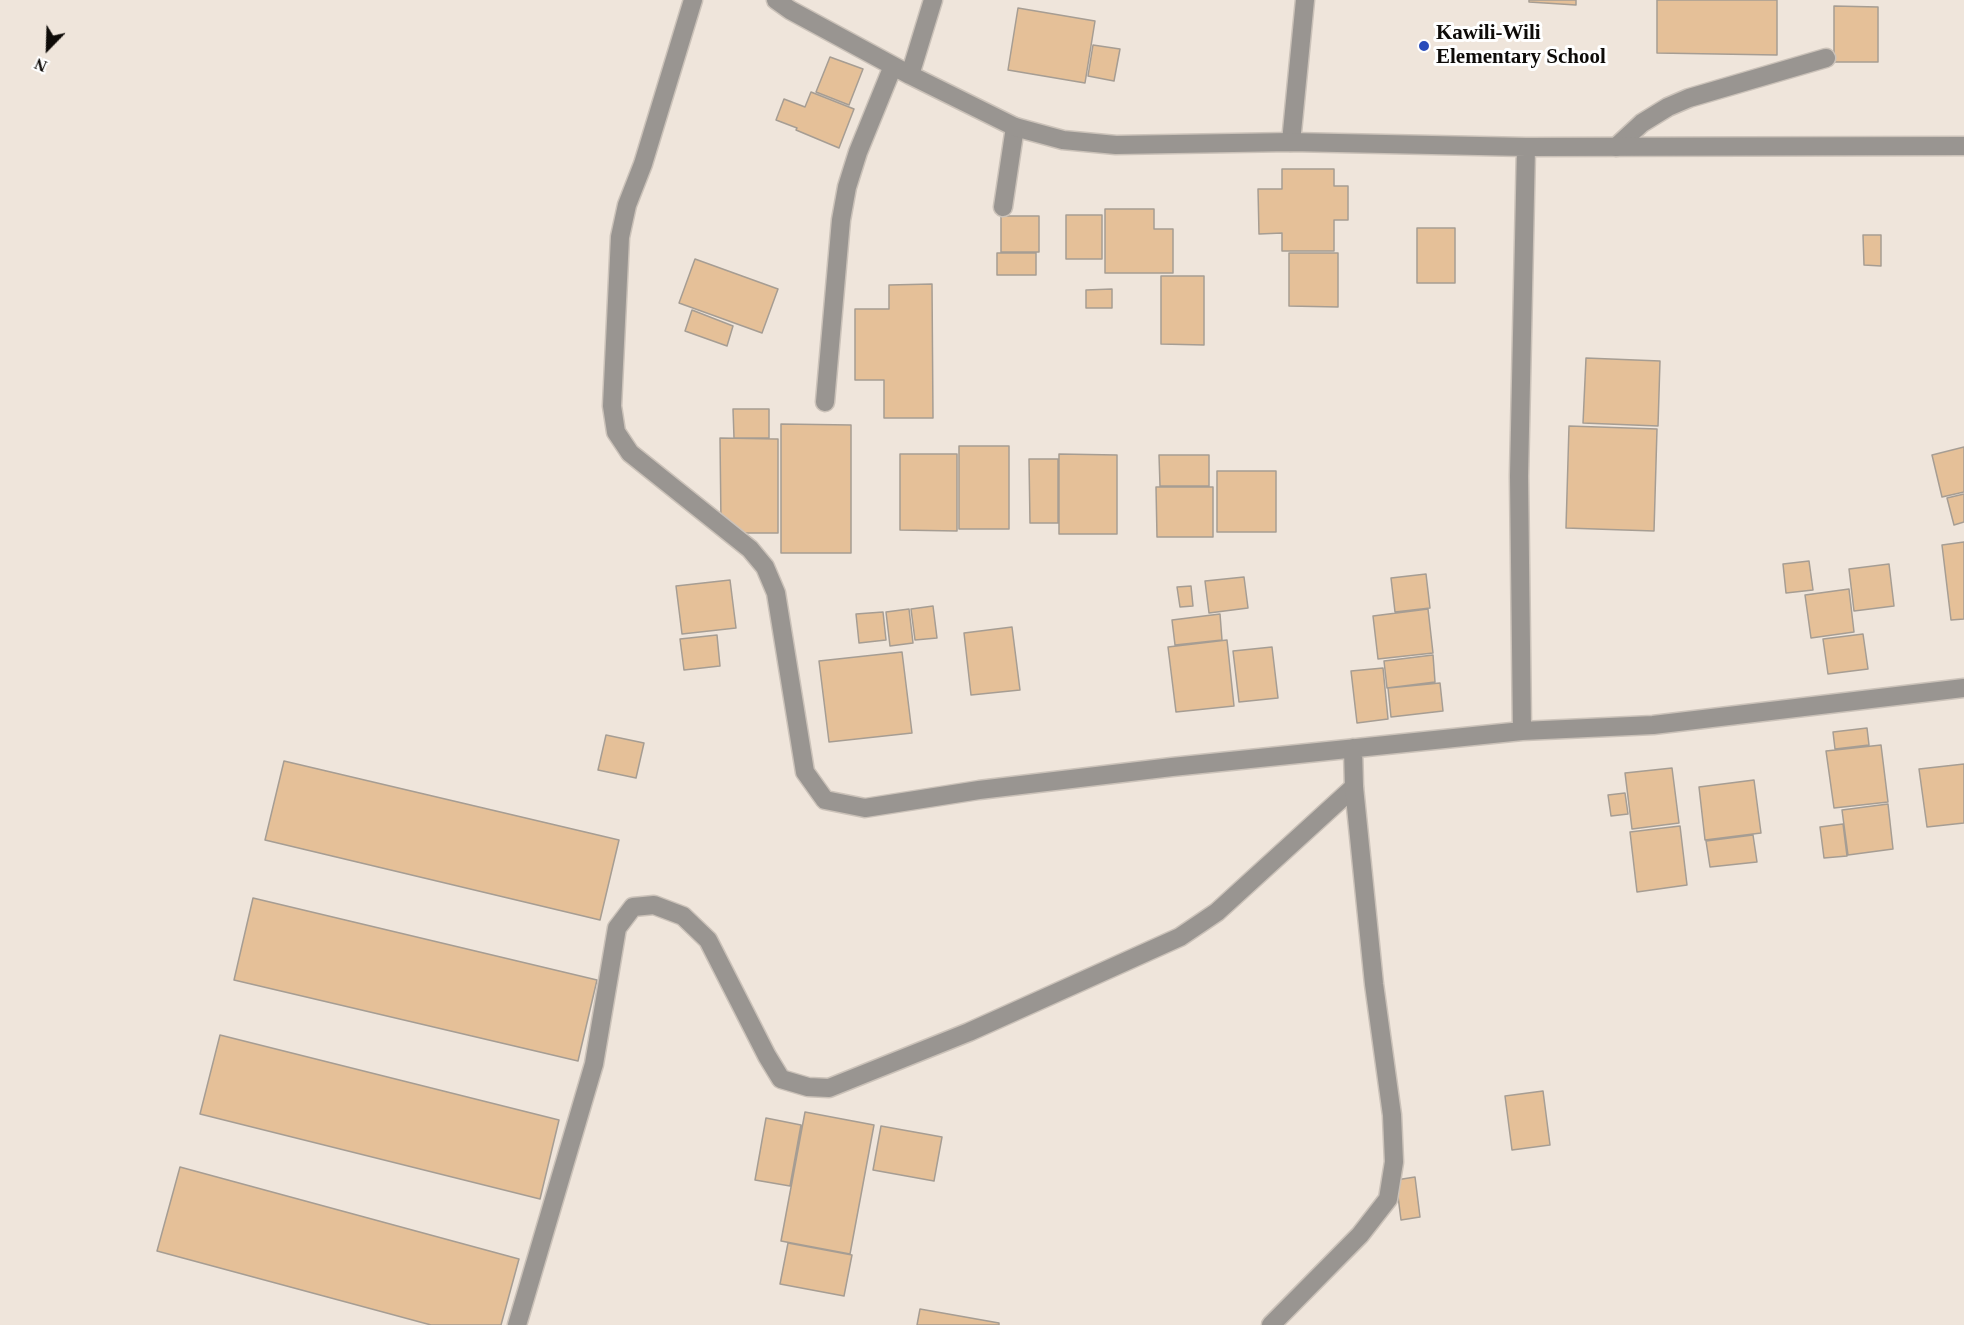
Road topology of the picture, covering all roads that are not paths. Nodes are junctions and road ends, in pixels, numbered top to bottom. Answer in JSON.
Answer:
{"nodes":[{"id":1,"x":693,"y":0,"type":"edge"},
{"id":2,"x":776,"y":0,"type":"edge"},
{"id":3,"x":933,"y":0,"type":"edge"},
{"id":4,"x":1305,"y":0,"type":"edge"},
{"id":5,"x":1826,"y":58,"type":"dead end"},
{"id":6,"x":893,"y":66,"type":"junction"},
{"id":7,"x":910,"y":75,"type":"junction"},
{"id":8,"x":1015,"y":127,"type":"junction"},
{"id":9,"x":1291,"y":142,"type":"junction"},
{"id":10,"x":1964,"y":146,"type":"edge"},
{"id":11,"x":1526,"y":147,"type":"junction"},
{"id":12,"x":1616,"y":147,"type":"junction"},
{"id":13,"x":1003,"y":207,"type":"dead end"},
{"id":14,"x":825,"y":402,"type":"dead end"},
{"id":15,"x":1964,"y":688,"type":"edge"},
{"id":16,"x":1522,"y":731,"type":"junction"},
{"id":17,"x":1353,"y":748,"type":"junction"},
{"id":18,"x":1354,"y":787,"type":"junction"},
{"id":19,"x":517,"y":1325,"type":"edge"},
{"id":20,"x":1271,"y":1325,"type":"edge"}],
"edges":[{"from":1,"to":17,"type":"street"},
{"from":2,"to":6,"type":"street"},
{"from":3,"to":7,"type":"street"},
{"from":4,"to":9,"type":"street"},
{"from":5,"to":12,"type":"street"},
{"from":6,"to":7,"type":"street"},
{"from":6,"to":14,"type":"street"},
{"from":7,"to":8,"type":"street"},
{"from":8,"to":9,"type":"street"},
{"from":8,"to":13,"type":"street"},
{"from":9,"to":11,"type":"street"},
{"from":10,"to":12,"type":"street"},
{"from":11,"to":12,"type":"street"},
{"from":11,"to":16,"type":"street"},
{"from":15,"to":16,"type":"street"},
{"from":16,"to":17,"type":"street"},
{"from":17,"to":18,"type":"street"},
{"from":18,"to":19,"type":"street"},
{"from":18,"to":20,"type":"street"}]}
